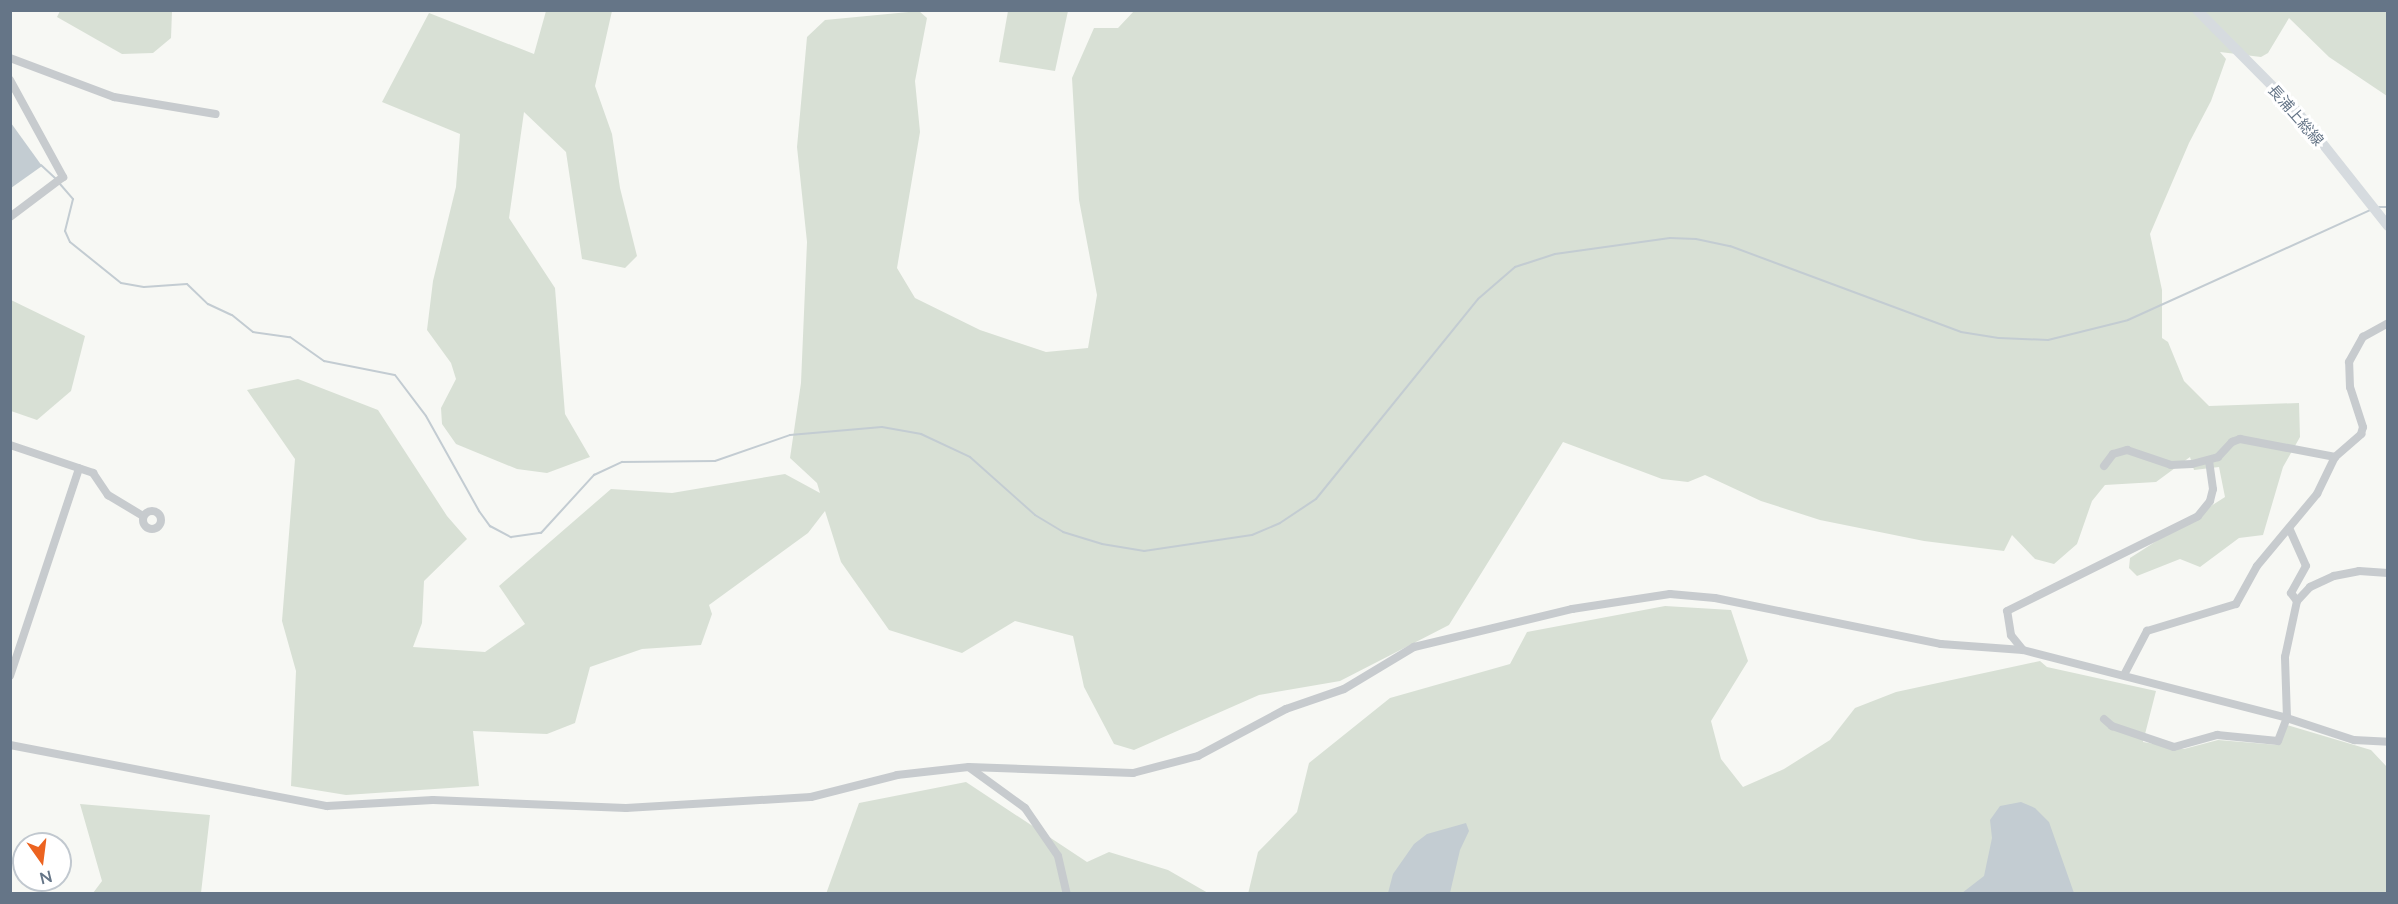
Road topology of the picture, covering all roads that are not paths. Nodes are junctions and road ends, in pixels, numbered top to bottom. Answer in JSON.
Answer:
{"nodes":[{"id":1,"x":2197,"y":10,"type":"edge"},
{"id":2,"x":10,"y":58,"type":"edge"},
{"id":3,"x":10,"y":80,"type":"edge"},
{"id":4,"x":216,"y":114,"type":"dead end"},
{"id":5,"x":10,"y":217,"type":"edge"},
{"id":6,"x":2388,"y":226,"type":"edge"},
{"id":7,"x":2388,"y":323,"type":"edge"},
{"id":8,"x":10,"y":445,"type":"edge"},
{"id":9,"x":2335,"y":457,"type":"junction"},
{"id":10,"x":2209,"y":460,"type":"junction"},
{"id":11,"x":2104,"y":466,"type":"dead end"},
{"id":12,"x":79,"y":468,"type":"junction"},
{"id":13,"x":143,"y":516,"type":"dead end"},
{"id":14,"x":2290,"y":530,"type":"junction"},
{"id":15,"x":2388,"y":573,"type":"edge"},
{"id":16,"x":2297,"y":600,"type":"junction"},
{"id":17,"x":2023,"y":650,"type":"junction"},
{"id":18,"x":2124,"y":675,"type":"junction"},
{"id":19,"x":10,"y":676,"type":"edge"},
{"id":20,"x":2287,"y":718,"type":"junction"},
{"id":21,"x":2104,"y":719,"type":"dead end"},
{"id":22,"x":2388,"y":742,"type":"edge"},
{"id":23,"x":10,"y":745,"type":"edge"},
{"id":24,"x":969,"y":767,"type":"junction"},
{"id":25,"x":1067,"y":894,"type":"edge"}],
"edges":[{"from":1,"to":6,"type":"main road","name":"長浦上総線"},
{"from":2,"to":4,"type":"street"},
{"from":3,"to":5,"type":"street"},
{"from":7,"to":9,"type":"street"},
{"from":8,"to":12,"type":"street"},
{"from":9,"to":10,"type":"street"},
{"from":9,"to":14,"type":"street"},
{"from":10,"to":11,"type":"street"},
{"from":10,"to":17,"type":"street"},
{"from":12,"to":13,"type":"street"},
{"from":12,"to":19,"type":"street"},
{"from":14,"to":16,"type":"street"},
{"from":14,"to":18,"type":"street"},
{"from":15,"to":16,"type":"street"},
{"from":16,"to":20,"type":"street"},
{"from":17,"to":18,"type":"street"},
{"from":17,"to":24,"type":"street"},
{"from":18,"to":20,"type":"street"},
{"from":20,"to":21,"type":"street"},
{"from":20,"to":22,"type":"street"},
{"from":23,"to":24,"type":"street"},
{"from":24,"to":25,"type":"street"}]}
